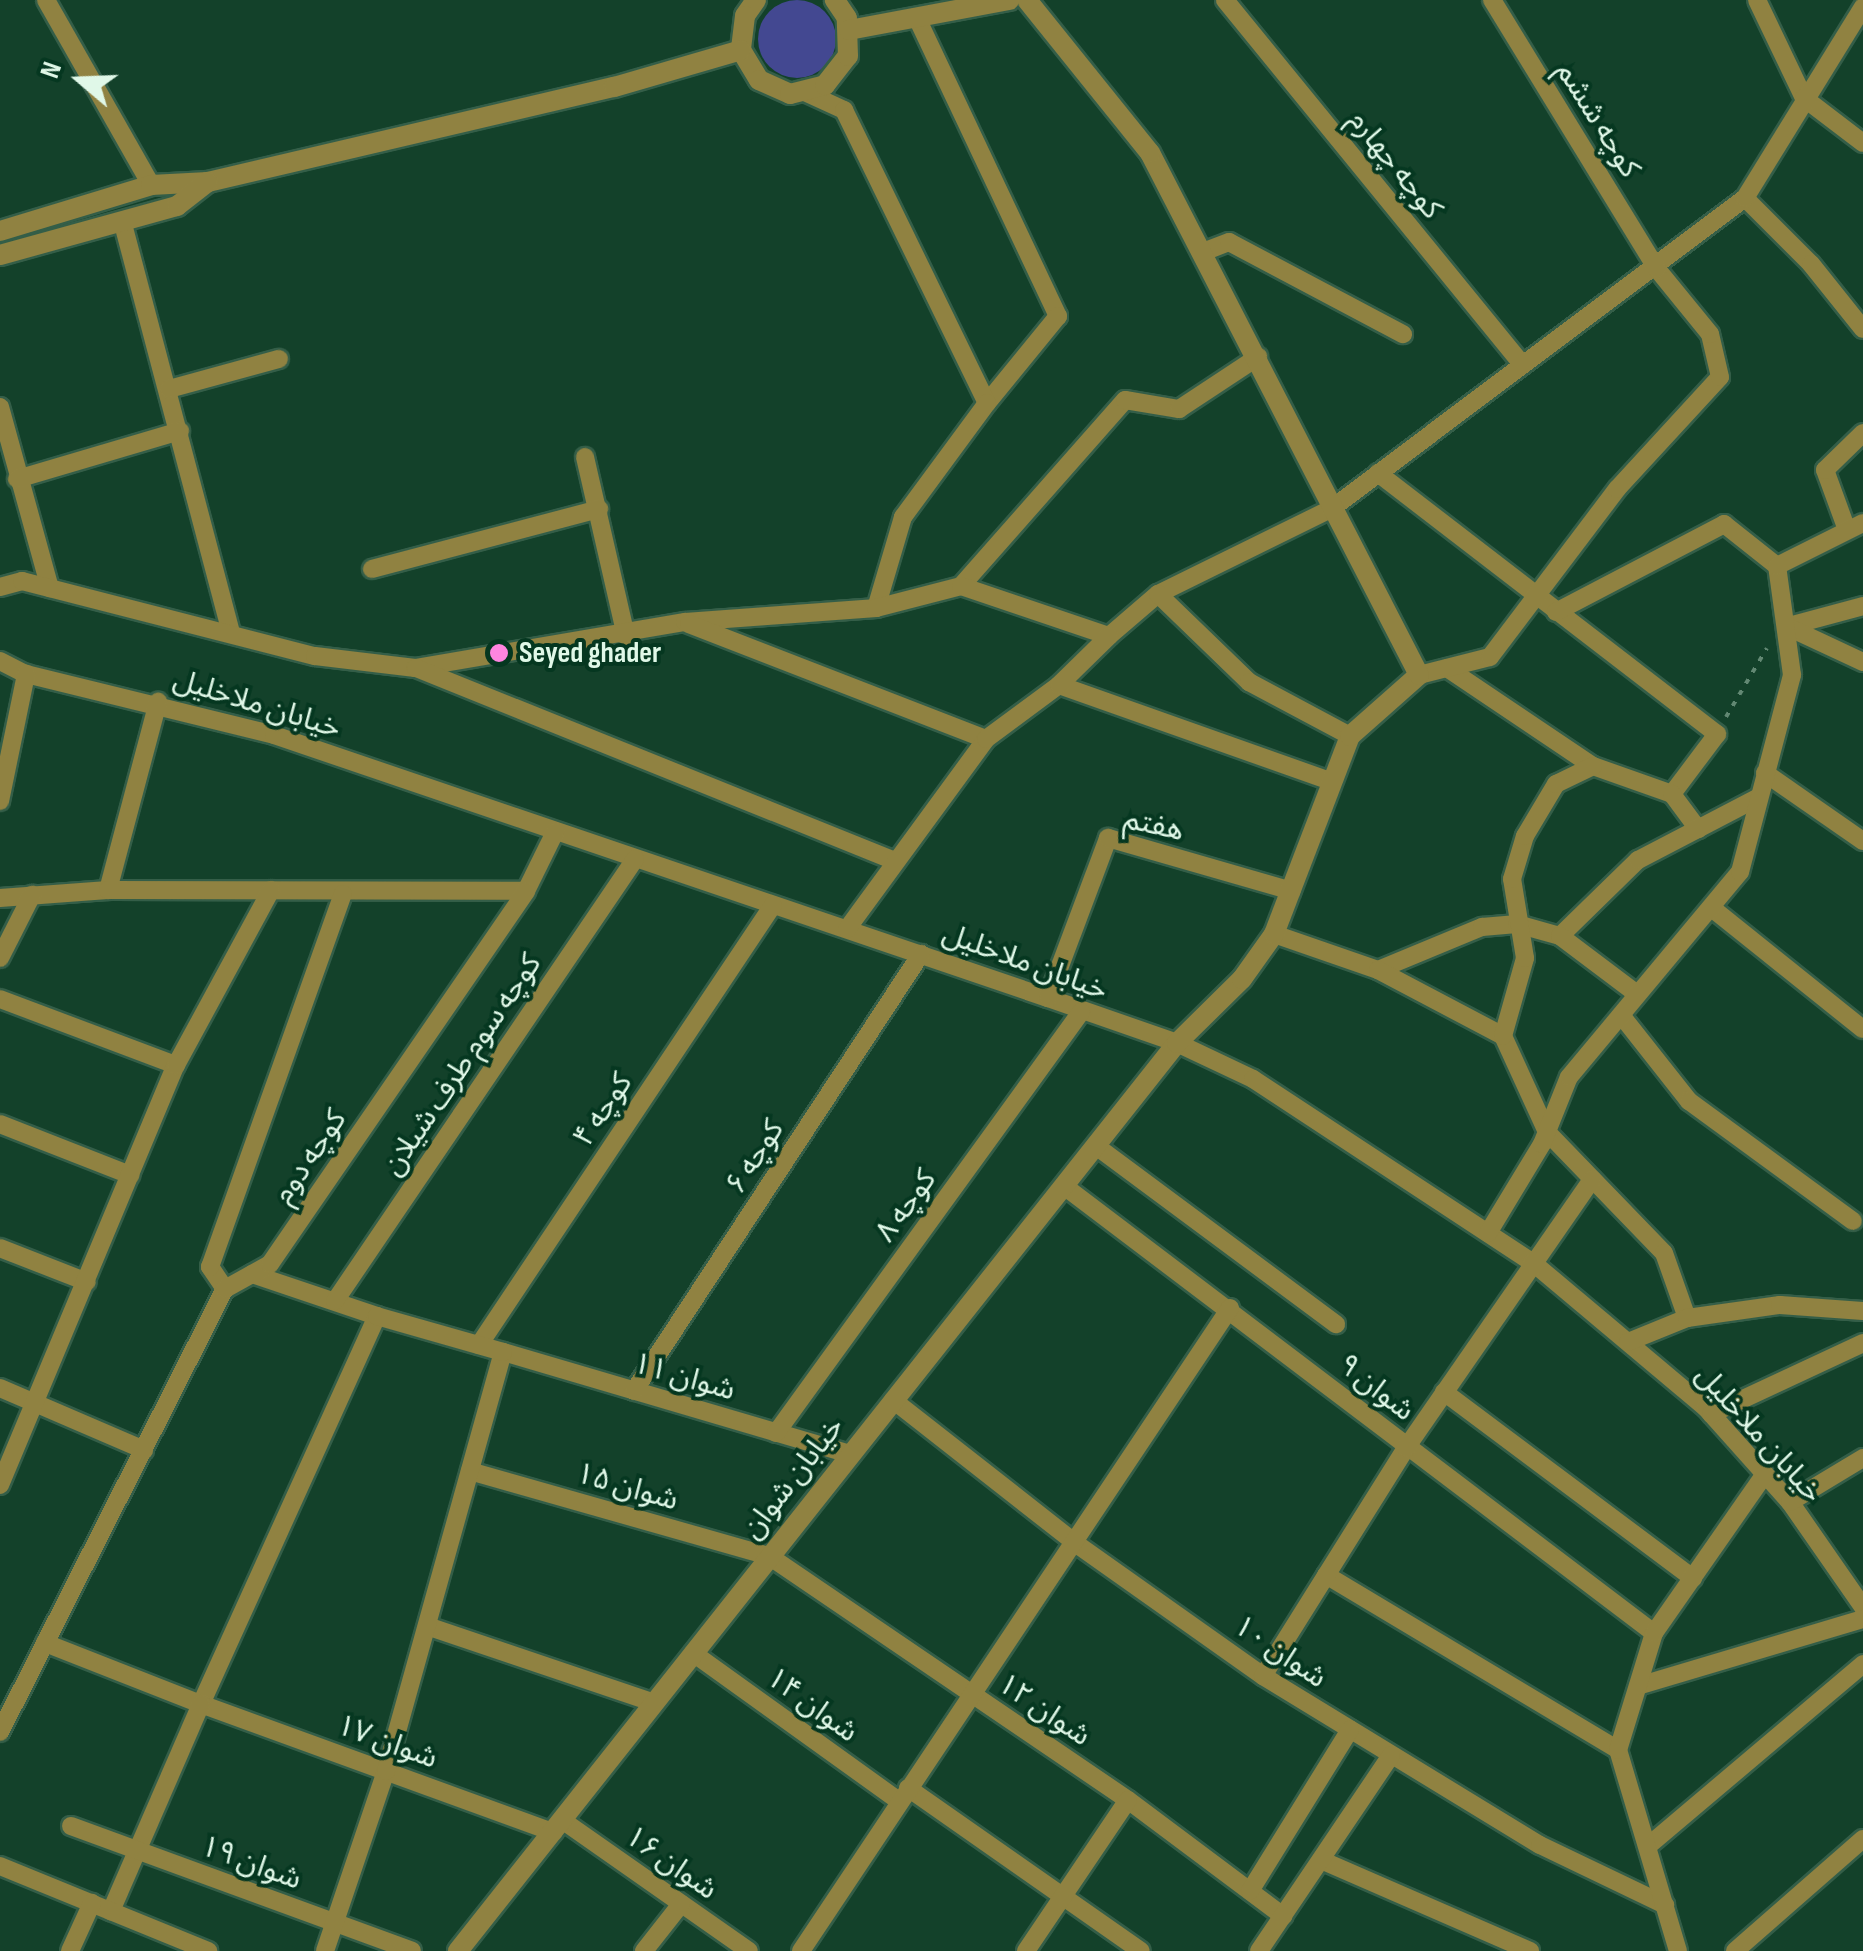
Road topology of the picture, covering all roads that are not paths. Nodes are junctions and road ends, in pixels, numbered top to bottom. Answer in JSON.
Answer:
{"nodes":[{"id":1,"x":46,"y":0,"type":"edge"},
{"id":2,"x":756,"y":0,"type":"edge"},
{"id":3,"x":835,"y":0,"type":"edge"},
{"id":4,"x":1008,"y":0,"type":"edge"},
{"id":5,"x":1027,"y":0,"type":"edge"},
{"id":6,"x":1224,"y":0,"type":"edge"},
{"id":7,"x":1492,"y":0,"type":"edge"},
{"id":8,"x":1757,"y":0,"type":"edge"},
{"id":9,"x":967,"y":4,"type":"edge"},
{"id":10,"x":1863,"y":8,"type":"edge"},
{"id":11,"x":917,"y":18,"type":"junction"},
{"id":12,"x":849,"y":30,"type":"junction"},
{"id":13,"x":742,"y":50,"type":"junction"},
{"id":14,"x":807,"y":92,"type":"junction"},
{"id":15,"x":1804,"y":98,"type":"junction"},
{"id":16,"x":1863,"y":143,"type":"edge"},
{"id":17,"x":208,"y":182,"type":"junction"},
{"id":18,"x":151,"y":185,"type":"junction"},
{"id":19,"x":1745,"y":198,"type":"junction"},
{"id":20,"x":123,"y":224,"type":"junction"},
{"id":21,"x":0,"y":231,"type":"edge"},
{"id":22,"x":1202,"y":252,"type":"junction"},
{"id":23,"x":0,"y":255,"type":"edge"},
{"id":24,"x":1657,"y":270,"type":"junction"},
{"id":25,"x":1863,"y":330,"type":"edge"},
{"id":26,"x":1402,"y":334,"type":"dead end"},
{"id":27,"x":1258,"y":356,"type":"junction"},
{"id":28,"x":279,"y":359,"type":"dead end"},
{"id":29,"x":1523,"y":365,"type":"junction"},
{"id":30,"x":170,"y":389,"type":"junction"},
{"id":31,"x":987,"y":404,"type":"junction"},
{"id":32,"x":0,"y":407,"type":"edge"},
{"id":33,"x":180,"y":430,"type":"junction"},
{"id":34,"x":1863,"y":433,"type":"edge"},
{"id":35,"x":585,"y":458,"type":"dead end"},
{"id":36,"x":1378,"y":473,"type":"junction"},
{"id":37,"x":17,"y":479,"type":"junction"},
{"id":38,"x":599,"y":509,"type":"junction"},
{"id":39,"x":1330,"y":509,"type":"junction"},
{"id":40,"x":1855,"y":527,"type":"edge"},
{"id":41,"x":1777,"y":566,"type":"junction"},
{"id":42,"x":372,"y":569,"type":"dead end"},
{"id":43,"x":961,"y":586,"type":"junction"},
{"id":44,"x":0,"y":587,"type":"edge"},
{"id":45,"x":50,"y":588,"type":"junction"},
{"id":46,"x":1158,"y":594,"type":"junction"},
{"id":47,"x":1536,"y":597,"type":"junction"},
{"id":48,"x":1863,"y":606,"type":"edge"},
{"id":49,"x":876,"y":608,"type":"junction"},
{"id":50,"x":1556,"y":612,"type":"junction"},
{"id":51,"x":685,"y":622,"type":"junction"},
{"id":52,"x":1788,"y":626,"type":"junction"},
{"id":53,"x":231,"y":634,"type":"junction"},
{"id":54,"x":626,"y":636,"type":"junction"},
{"id":55,"x":1109,"y":636,"type":"junction"},
{"id":56,"x":0,"y":662,"type":"edge"},
{"id":57,"x":1863,"y":662,"type":"edge"},
{"id":58,"x":415,"y":668,"type":"junction"},
{"id":59,"x":1447,"y":668,"type":"junction"},
{"id":60,"x":26,"y":674,"type":"junction"},
{"id":61,"x":1419,"y":675,"type":"junction"},
{"id":62,"x":1059,"y":685,"type":"junction"},
{"id":63,"x":158,"y":702,"type":"junction"},
{"id":64,"x":1350,"y":736,"type":"junction"},
{"id":65,"x":986,"y":740,"type":"junction"},
{"id":66,"x":1593,"y":766,"type":"junction"},
{"id":67,"x":1765,"y":774,"type":"junction"},
{"id":68,"x":1330,"y":781,"type":"junction"},
{"id":69,"x":1672,"y":794,"type":"junction"},
{"id":70,"x":1758,"y":798,"type":"junction"},
{"id":71,"x":0,"y":801,"type":"edge"},
{"id":72,"x":1698,"y":829,"type":"junction"},
{"id":73,"x":555,"y":832,"type":"junction"},
{"id":74,"x":1863,"y":842,"type":"edge"},
{"id":75,"x":635,"y":859,"type":"junction"},
{"id":76,"x":896,"y":861,"type":"junction"},
{"id":77,"x":108,"y":890,"type":"junction"},
{"id":78,"x":271,"y":890,"type":"junction"},
{"id":79,"x":526,"y":891,"type":"junction"},
{"id":80,"x":1292,"y":892,"type":"junction"},
{"id":81,"x":343,"y":894,"type":"junction"},
{"id":82,"x":32,"y":896,"type":"junction"},
{"id":83,"x":0,"y":898,"type":"edge"},
{"id":84,"x":773,"y":905,"type":"junction"},
{"id":85,"x":1712,"y":910,"type":"junction"},
{"id":86,"x":1517,"y":924,"type":"junction"},
{"id":87,"x":847,"y":930,"type":"junction"},
{"id":88,"x":1274,"y":934,"type":"junction"},
{"id":89,"x":1560,"y":936,"type":"junction"},
{"id":90,"x":922,"y":954,"type":"junction"},
{"id":91,"x":0,"y":958,"type":"edge"},
{"id":92,"x":1378,"y":970,"type":"junction"},
{"id":93,"x":1638,"y":994,"type":"junction"},
{"id":94,"x":1048,"y":998,"type":"junction"},
{"id":95,"x":0,"y":999,"type":"edge"},
{"id":96,"x":1081,"y":1012,"type":"junction"},
{"id":97,"x":1621,"y":1015,"type":"junction"},
{"id":98,"x":1863,"y":1029,"type":"edge"},
{"id":99,"x":1503,"y":1036,"type":"junction"},
{"id":100,"x":1177,"y":1043,"type":"junction"},
{"id":101,"x":176,"y":1065,"type":"junction"},
{"id":102,"x":0,"y":1124,"type":"edge"},
{"id":103,"x":1547,"y":1132,"type":"junction"},
{"id":104,"x":1096,"y":1146,"type":"junction"},
{"id":105,"x":130,"y":1176,"type":"junction"},
{"id":106,"x":1592,"y":1178,"type":"junction"},
{"id":107,"x":1064,"y":1186,"type":"junction"},
{"id":108,"x":1853,"y":1222,"type":"dead end"},
{"id":109,"x":1488,"y":1233,"type":"junction"},
{"id":110,"x":0,"y":1248,"type":"edge"},
{"id":111,"x":1532,"y":1262,"type":"junction"},
{"id":112,"x":252,"y":1274,"type":"junction"},
{"id":113,"x":86,"y":1282,"type":"junction"},
{"id":114,"x":225,"y":1289,"type":"junction"},
{"id":115,"x":335,"y":1301,"type":"junction"},
{"id":116,"x":1230,"y":1308,"type":"junction"},
{"id":117,"x":1863,"y":1311,"type":"edge"},
{"id":118,"x":378,"y":1316,"type":"junction"},
{"id":119,"x":1687,"y":1318,"type":"junction"},
{"id":120,"x":1336,"y":1324,"type":"dead end"},
{"id":121,"x":1628,"y":1342,"type":"junction"},
{"id":122,"x":1863,"y":1343,"type":"edge"},
{"id":123,"x":479,"y":1346,"type":"junction"},
{"id":124,"x":504,"y":1352,"type":"junction"},
{"id":125,"x":0,"y":1388,"type":"edge"},
{"id":126,"x":634,"y":1391,"type":"junction"},
{"id":127,"x":1444,"y":1392,"type":"junction"},
{"id":128,"x":894,"y":1400,"type":"junction"},
{"id":129,"x":36,"y":1404,"type":"junction"},
{"id":130,"x":1711,"y":1414,"type":"junction"},
{"id":131,"x":776,"y":1432,"type":"junction"},
{"id":132,"x":1406,"y":1448,"type":"junction"},
{"id":133,"x":144,"y":1450,"type":"junction"},
{"id":134,"x":850,"y":1454,"type":"junction"},
{"id":135,"x":1863,"y":1458,"type":"edge"},
{"id":136,"x":470,"y":1470,"type":"junction"},
{"id":137,"x":1765,"y":1474,"type":"junction"},
{"id":138,"x":0,"y":1485,"type":"edge"},
{"id":139,"x":1790,"y":1502,"type":"junction"},
{"id":140,"x":1078,"y":1545,"type":"junction"},
{"id":141,"x":769,"y":1556,"type":"junction"},
{"id":142,"x":1326,"y":1576,"type":"junction"},
{"id":143,"x":1693,"y":1578,"type":"junction"},
{"id":144,"x":1858,"y":1586,"type":"edge"},
{"id":145,"x":1863,"y":1606,"type":"edge"},
{"id":146,"x":1863,"y":1619,"type":"edge"},
{"id":147,"x":427,"y":1626,"type":"junction"},
{"id":148,"x":1654,"y":1633,"type":"junction"},
{"id":149,"x":45,"y":1644,"type":"junction"},
{"id":150,"x":693,"y":1654,"type":"junction"},
{"id":151,"x":1863,"y":1664,"type":"edge"},
{"id":152,"x":1264,"y":1676,"type":"junction"},
{"id":153,"x":1638,"y":1686,"type":"junction"},
{"id":154,"x":970,"y":1693,"type":"junction"},
{"id":155,"x":654,"y":1703,"type":"junction"},
{"id":156,"x":201,"y":1704,"type":"junction"},
{"id":157,"x":1350,"y":1730,"type":"junction"},
{"id":158,"x":0,"y":1732,"type":"edge"},
{"id":159,"x":1618,"y":1750,"type":"junction"},
{"id":160,"x":1391,"y":1756,"type":"junction"},
{"id":161,"x":386,"y":1771,"type":"junction"},
{"id":162,"x":904,"y":1794,"type":"junction"},
{"id":163,"x":1128,"y":1800,"type":"junction"},
{"id":164,"x":71,"y":1826,"type":"dead end"},
{"id":165,"x":558,"y":1826,"type":"junction"},
{"id":166,"x":1863,"y":1840,"type":"edge"},
{"id":167,"x":1648,"y":1846,"type":"junction"},
{"id":168,"x":137,"y":1851,"type":"junction"},
{"id":169,"x":1321,"y":1860,"type":"junction"},
{"id":170,"x":0,"y":1866,"type":"edge"},
{"id":171,"x":1250,"y":1891,"type":"junction"},
{"id":172,"x":1063,"y":1896,"type":"junction"},
{"id":173,"x":92,"y":1903,"type":"junction"},
{"id":174,"x":681,"y":1904,"type":"junction"},
{"id":175,"x":1665,"y":1905,"type":"junction"},
{"id":176,"x":111,"y":1911,"type":"junction"},
{"id":177,"x":1283,"y":1916,"type":"junction"},
{"id":178,"x":337,"y":1924,"type":"junction"},
{"id":179,"x":1745,"y":1948,"type":"edge"},
{"id":180,"x":808,"y":1949,"type":"edge"},
{"id":181,"x":70,"y":1951,"type":"edge"},
{"id":182,"x":208,"y":1951,"type":"edge"},
{"id":183,"x":326,"y":1951,"type":"edge"},
{"id":184,"x":412,"y":1951,"type":"edge"},
{"id":185,"x":458,"y":1951,"type":"edge"},
{"id":186,"x":644,"y":1951,"type":"edge"},
{"id":187,"x":749,"y":1951,"type":"edge"},
{"id":188,"x":1026,"y":1951,"type":"edge"},
{"id":189,"x":1141,"y":1951,"type":"edge"},
{"id":190,"x":1259,"y":1951,"type":"edge"},
{"id":191,"x":1530,"y":1951,"type":"edge"},
{"id":192,"x":1678,"y":1951,"type":"edge"}],
"edges":[{"from":1,"to":18,"type":"street"},
{"from":2,"to":13,"type":"street"},
{"from":3,"to":12,"type":"street"},
{"from":4,"to":9,"type":"street"},
{"from":5,"to":22,"type":"street"},
{"from":6,"to":29,"type":"street","name":"کوچه چهارم"},
{"from":7,"to":24,"type":"street","name":"کوچه ششم"},
{"from":8,"to":15,"type":"street"},
{"from":9,"to":11,"type":"street"},
{"from":10,"to":15,"type":"street"},
{"from":11,"to":12,"type":"street"},
{"from":11,"to":31,"type":"street"},
{"from":12,"to":14,"type":"street"},
{"from":13,"to":14,"type":"street"},
{"from":13,"to":17,"type":"street"},
{"from":14,"to":31,"type":"street"},
{"from":15,"to":16,"type":"street"},
{"from":15,"to":19,"type":"street"},
{"from":17,"to":18,"type":"street"},
{"from":17,"to":20,"type":"street"},
{"from":18,"to":21,"type":"street"},
{"from":19,"to":24,"type":"street"},
{"from":19,"to":25,"type":"street"},
{"from":20,"to":23,"type":"street"},
{"from":20,"to":30,"type":"street"},
{"from":22,"to":26,"type":"street"},
{"from":22,"to":27,"type":"street"},
{"from":24,"to":29,"type":"street"},
{"from":24,"to":47,"type":"street","name":"کوچه ششم"},
{"from":27,"to":39,"type":"street"},
{"from":27,"to":43,"type":"street"},
{"from":28,"to":30,"type":"street"},
{"from":29,"to":36,"type":"street"},
{"from":30,"to":33,"type":"street"},
{"from":31,"to":49,"type":"street"},
{"from":32,"to":37,"type":"street"},
{"from":33,"to":37,"type":"street"},
{"from":33,"to":53,"type":"street"},
{"from":34,"to":40,"type":"street"},
{"from":35,"to":38,"type":"street"},
{"from":36,"to":39,"type":"street"},
{"from":36,"to":47,"type":"street"},
{"from":37,"to":45,"type":"street"},
{"from":38,"to":42,"type":"street"},
{"from":38,"to":54,"type":"street"},
{"from":39,"to":46,"type":"street"},
{"from":39,"to":61,"type":"street"},
{"from":40,"to":41,"type":"street"},
{"from":41,"to":50,"type":"street"},
{"from":41,"to":52,"type":"street"},
{"from":43,"to":49,"type":"street"},
{"from":43,"to":55,"type":"street"},
{"from":44,"to":45,"type":"street"},
{"from":45,"to":53,"type":"street"},
{"from":46,"to":55,"type":"street"},
{"from":46,"to":64,"type":"street"},
{"from":47,"to":50,"type":"street"},
{"from":47,"to":59,"type":"street"},
{"from":48,"to":52,"type":"street"},
{"from":49,"to":51,"type":"street"},
{"from":50,"to":69,"type":"street"},
{"from":51,"to":54,"type":"street"},
{"from":51,"to":65,"type":"street"},
{"from":52,"to":57,"type":"street"},
{"from":52,"to":67,"type":"street"},
{"from":53,"to":58,"type":"street"},
{"from":54,"to":58,"type":"street"},
{"from":55,"to":62,"type":"street"},
{"from":56,"to":60,"type":"street","name":"خیابان ملاخلیل"},
{"from":58,"to":76,"type":"street"},
{"from":59,"to":61,"type":"street"},
{"from":59,"to":66,"type":"street"},
{"from":60,"to":63,"type":"street","name":"خیابان ملاخلیل"},
{"from":60,"to":71,"type":"street"},
{"from":61,"to":64,"type":"street"},
{"from":62,"to":65,"type":"street"},
{"from":62,"to":68,"type":"street"},
{"from":63,"to":73,"type":"street","name":"خیابان ملاخلیل"},
{"from":63,"to":77,"type":"street"},
{"from":64,"to":68,"type":"street","name":"خیابان شوان"},
{"from":65,"to":76,"type":"street"},
{"from":66,"to":69,"type":"street"},
{"from":66,"to":86,"type":"street"},
{"from":67,"to":70,"type":"street"},
{"from":67,"to":74,"type":"street"},
{"from":68,"to":80,"type":"street","name":"خیابان شوان"},
{"from":69,"to":72,"type":"street"},
{"from":70,"to":72,"type":"street"},
{"from":70,"to":85,"type":"street"},
{"from":72,"to":89,"type":"street"},
{"from":73,"to":75,"type":"street","name":"خیابان ملاخلیل"},
{"from":73,"to":79,"type":"street","name":"کوچه دوم"},
{"from":75,"to":84,"type":"street","name":"خیابان ملاخلیل"},
{"from":75,"to":115,"type":"street","name":"کوچه سوم طرف شیلان"},
{"from":76,"to":87,"type":"street"},
{"from":77,"to":78,"type":"street"},
{"from":77,"to":82,"type":"street"},
{"from":78,"to":81,"type":"street"},
{"from":78,"to":101,"type":"street"},
{"from":79,"to":81,"type":"street"},
{"from":79,"to":112,"type":"street","name":"کوچه دوم"},
{"from":80,"to":88,"type":"street","name":"خیابان شوان"},
{"from":80,"to":94,"type":"street","name":"هفتم"},
{"from":81,"to":114,"type":"street"},
{"from":82,"to":83,"type":"street"},
{"from":82,"to":91,"type":"street"},
{"from":84,"to":87,"type":"street","name":"خیابان ملاخلیل"},
{"from":84,"to":123,"type":"street","name":"کوچه ۴"},
{"from":85,"to":93,"type":"street"},
{"from":85,"to":98,"type":"street"},
{"from":86,"to":89,"type":"street"},
{"from":86,"to":92,"type":"street"},
{"from":86,"to":99,"type":"street"},
{"from":87,"to":90,"type":"street","name":"خیابان ملاخلیل"},
{"from":88,"to":92,"type":"street"},
{"from":88,"to":100,"type":"street","name":"خیابان شوان"},
{"from":89,"to":93,"type":"street"},
{"from":90,"to":94,"type":"street","name":"خیابان ملاخلیل"},
{"from":90,"to":126,"type":"street","name":"کوچه ۶"},
{"from":92,"to":99,"type":"street"},
{"from":93,"to":97,"type":"street"},
{"from":94,"to":96,"type":"street","name":"خیابان ملاخلیل"},
{"from":95,"to":101,"type":"street"},
{"from":96,"to":100,"type":"street","name":"خیابان ملاخلیل"},
{"from":96,"to":131,"type":"street","name":"کوچه ۸"},
{"from":97,"to":103,"type":"street"},
{"from":97,"to":108,"type":"street"},
{"from":99,"to":103,"type":"street"},
{"from":100,"to":104,"type":"street","name":"خیابان شوان"},
{"from":100,"to":109,"type":"street","name":"خیابان ملاخلیل"},
{"from":101,"to":105,"type":"street"},
{"from":102,"to":105,"type":"street"},
{"from":103,"to":106,"type":"street"},
{"from":103,"to":109,"type":"street"},
{"from":104,"to":107,"type":"street","name":"خیابان شوان"},
{"from":104,"to":120,"type":"street"},
{"from":105,"to":113,"type":"street"},
{"from":106,"to":111,"type":"street"},
{"from":106,"to":119,"type":"street"},
{"from":107,"to":116,"type":"street","name":"شوان ۹"},
{"from":107,"to":128,"type":"street","name":"خیابان شوان"},
{"from":109,"to":111,"type":"street","name":"خیابان ملاخلیل"},
{"from":110,"to":113,"type":"street"},
{"from":111,"to":121,"type":"street","name":"خیابان ملاخلیل"},
{"from":111,"to":127,"type":"street"},
{"from":112,"to":114,"type":"street","name":"کوچه دوم"},
{"from":112,"to":115,"type":"street","name":"شوان ۱۱"},
{"from":113,"to":129,"type":"street"},
{"from":114,"to":133,"type":"street"},
{"from":115,"to":118,"type":"street","name":"شوان ۱۱"},
{"from":116,"to":132,"type":"street","name":"شوان ۹"},
{"from":116,"to":140,"type":"street"},
{"from":117,"to":119,"type":"street"},
{"from":118,"to":123,"type":"street","name":"شوان ۱۱"},
{"from":118,"to":156,"type":"street"},
{"from":119,"to":121,"type":"street"},
{"from":121,"to":130,"type":"street","name":"خیابان ملاخلیل"},
{"from":122,"to":130,"type":"street"},
{"from":123,"to":124,"type":"street","name":"شوان ۱۱"},
{"from":124,"to":126,"type":"street","name":"شوان ۱۱"},
{"from":124,"to":136,"type":"street"},
{"from":125,"to":129,"type":"street"},
{"from":126,"to":131,"type":"street","name":"شوان ۱۱"},
{"from":127,"to":132,"type":"street"},
{"from":127,"to":143,"type":"street"},
{"from":128,"to":134,"type":"street","name":"خیابان شوان"},
{"from":128,"to":140,"type":"street","name":"شوان ۱۰"},
{"from":129,"to":133,"type":"street"},
{"from":129,"to":138,"type":"street"},
{"from":130,"to":137,"type":"street","name":"خیابان ملاخلیل"},
{"from":131,"to":134,"type":"street","name":"شوان ۱۱"},
{"from":132,"to":142,"type":"street"},
{"from":132,"to":148,"type":"street","name":"شوان ۹"},
{"from":133,"to":149,"type":"street"},
{"from":134,"to":141,"type":"street","name":"خیابان شوان"},
{"from":135,"to":139,"type":"street"},
{"from":136,"to":141,"type":"street","name":"شوان ۱۵"},
{"from":136,"to":147,"type":"street"},
{"from":137,"to":139,"type":"street","name":"خیابان ملاخلیل"},
{"from":137,"to":143,"type":"street"},
{"from":139,"to":144,"type":"street","name":"خیابان ملاخلیل"},
{"from":140,"to":152,"type":"street","name":"شوان ۱۰"},
{"from":140,"to":154,"type":"street"},
{"from":141,"to":150,"type":"street","name":"خیابان شوان"},
{"from":141,"to":154,"type":"street","name":"شوان ۱۲"},
{"from":142,"to":152,"type":"street"},
{"from":142,"to":159,"type":"street"},
{"from":143,"to":148,"type":"street"},
{"from":144,"to":145,"type":"street","name":"خیابان ملاخلیل"},
{"from":146,"to":153,"type":"street"},
{"from":147,"to":155,"type":"street"},
{"from":147,"to":161,"type":"street"},
{"from":148,"to":153,"type":"street"},
{"from":149,"to":156,"type":"street","name":"شوان ۱۷"},
{"from":149,"to":158,"type":"street"},
{"from":150,"to":155,"type":"street","name":"خیابان شوان"},
{"from":150,"to":162,"type":"street","name":"شوان ۱۴"},
{"from":151,"to":167,"type":"street"},
{"from":152,"to":157,"type":"street","name":"شوان ۱۰"},
{"from":153,"to":159,"type":"street"},
{"from":154,"to":162,"type":"street"},
{"from":154,"to":163,"type":"street","name":"شوان ۱۲"},
{"from":155,"to":165,"type":"street","name":"خیابان شوان"},
{"from":156,"to":161,"type":"street","name":"شوان ۱۷"},
{"from":156,"to":168,"type":"street"},
{"from":157,"to":160,"type":"street","name":"شوان ۱۰"},
{"from":157,"to":171,"type":"street"},
{"from":159,"to":167,"type":"street"},
{"from":160,"to":169,"type":"street"},
{"from":160,"to":175,"type":"street","name":"شوان ۱۰"},
{"from":161,"to":165,"type":"street","name":"شوان ۱۷"},
{"from":161,"to":178,"type":"street"},
{"from":162,"to":172,"type":"street","name":"شوان ۱۴"},
{"from":162,"to":180,"type":"street"},
{"from":163,"to":171,"type":"street","name":"شوان ۱۲"},
{"from":163,"to":172,"type":"street"},
{"from":164,"to":168,"type":"street","name":"شوان ۱۹"},
{"from":165,"to":174,"type":"street","name":"شوان ۱۶"},
{"from":165,"to":185,"type":"street","name":"خیابان شوان"},
{"from":166,"to":179,"type":"street"},
{"from":167,"to":175,"type":"street"},
{"from":168,"to":176,"type":"street"},
{"from":168,"to":178,"type":"street","name":"شوان ۱۹"},
{"from":169,"to":177,"type":"street"},
{"from":169,"to":191,"type":"street"},
{"from":170,"to":173,"type":"street"},
{"from":171,"to":177,"type":"street","name":"شوان ۱۲"},
{"from":172,"to":188,"type":"street"},
{"from":172,"to":189,"type":"street","name":"شوان ۱۴"},
{"from":173,"to":176,"type":"street"},
{"from":173,"to":181,"type":"street"},
{"from":174,"to":186,"type":"street"},
{"from":174,"to":187,"type":"street","name":"شوان ۱۶"},
{"from":175,"to":192,"type":"street"},
{"from":176,"to":182,"type":"street"},
{"from":177,"to":190,"type":"street"},
{"from":178,"to":183,"type":"street"},
{"from":178,"to":184,"type":"street","name":"شوان ۱۹"}]}
